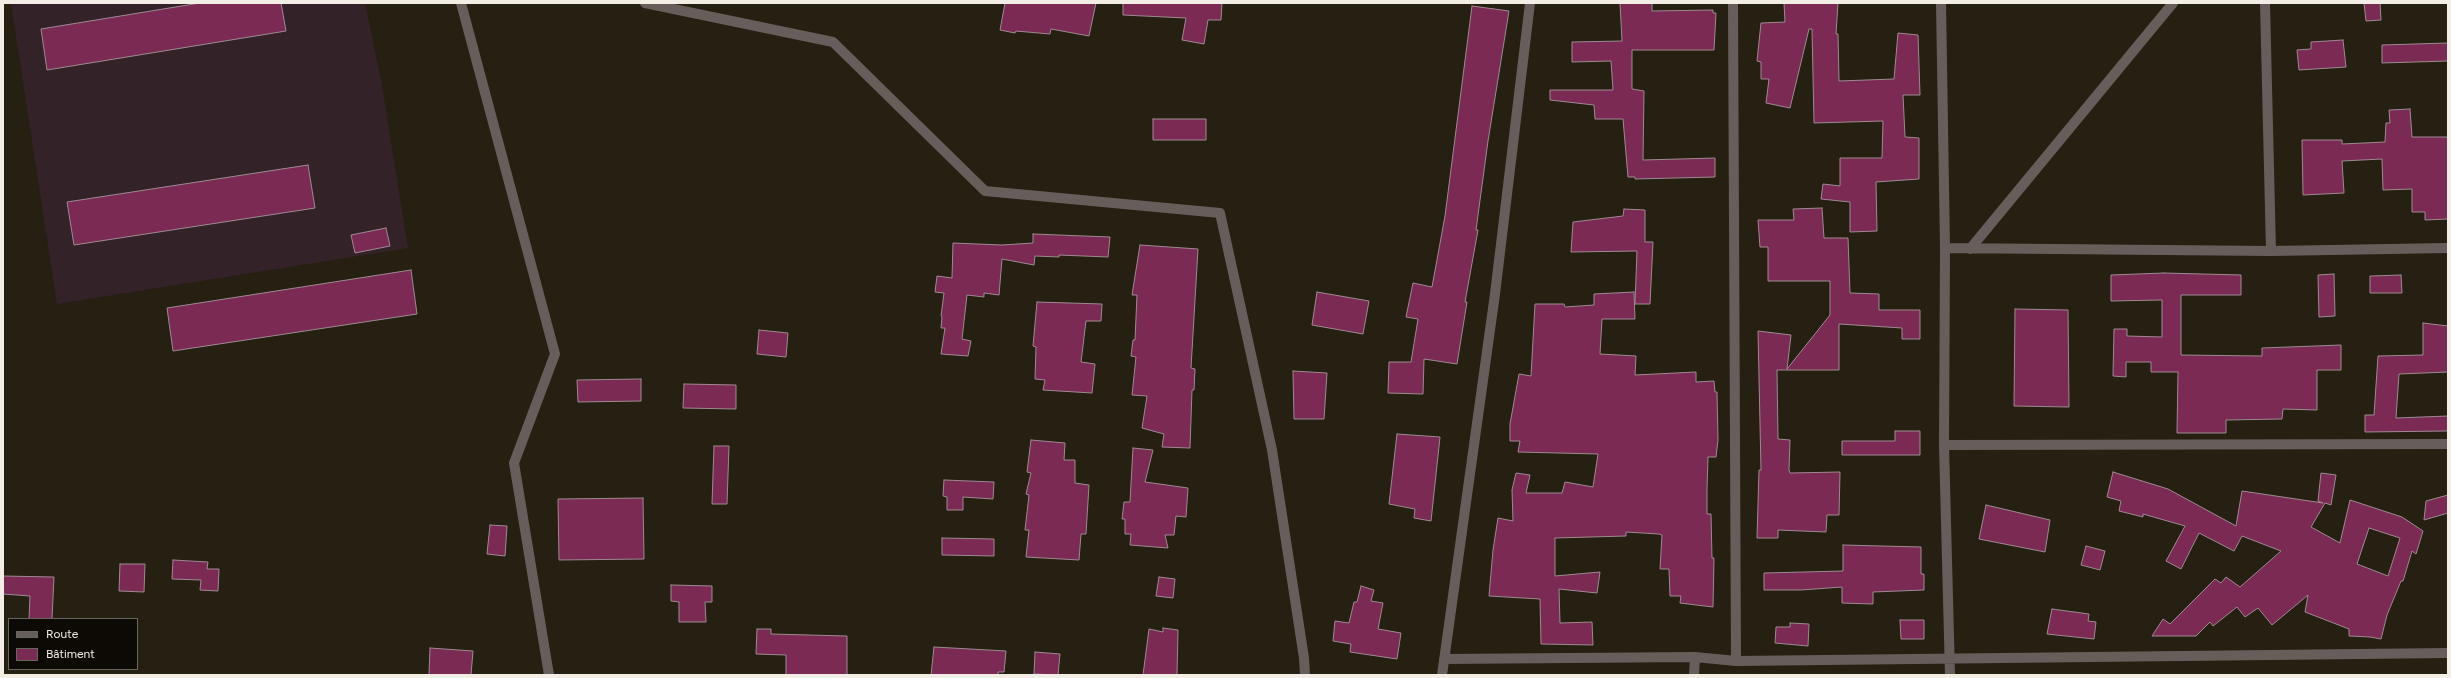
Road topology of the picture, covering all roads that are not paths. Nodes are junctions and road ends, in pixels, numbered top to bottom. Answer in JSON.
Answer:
{"nodes":[{"id":1,"x":461,"y":3,"type":"edge"},
{"id":2,"x":645,"y":3,"type":"edge"},
{"id":3,"x":1530,"y":3,"type":"edge"},
{"id":4,"x":1732,"y":3,"type":"edge"},
{"id":5,"x":1941,"y":3,"type":"edge"},
{"id":6,"x":2173,"y":3,"type":"edge"},
{"id":7,"x":2265,"y":3,"type":"edge"},
{"id":8,"x":1945,"y":248,"type":"junction"},
{"id":9,"x":2448,"y":248,"type":"edge"},
{"id":10,"x":1970,"y":249,"type":"junction"},
{"id":11,"x":2271,"y":251,"type":"junction"},
{"id":12,"x":2448,"y":444,"type":"edge"},
{"id":13,"x":1944,"y":445,"type":"junction"},
{"id":14,"x":2448,"y":653,"type":"edge"},
{"id":15,"x":1695,"y":657,"type":"junction"},
{"id":16,"x":1444,"y":659,"type":"junction"},
{"id":17,"x":1950,"y":659,"type":"junction"},
{"id":18,"x":1736,"y":661,"type":"junction"},
{"id":19,"x":549,"y":675,"type":"edge"},
{"id":20,"x":1305,"y":675,"type":"edge"},
{"id":21,"x":1442,"y":675,"type":"edge"},
{"id":22,"x":1694,"y":675,"type":"edge"},
{"id":23,"x":1950,"y":675,"type":"edge"}],
"edges":[{"from":1,"to":19,"type":"street"},
{"from":2,"to":20,"type":"street"},
{"from":3,"to":16,"type":"street"},
{"from":4,"to":18,"type":"street"},
{"from":5,"to":8,"type":"street"},
{"from":6,"to":10,"type":"street"},
{"from":7,"to":11,"type":"street"},
{"from":8,"to":10,"type":"street"},
{"from":8,"to":13,"type":"street"},
{"from":9,"to":11,"type":"street"},
{"from":10,"to":11,"type":"street"},
{"from":12,"to":13,"type":"street"},
{"from":13,"to":17,"type":"street"},
{"from":14,"to":17,"type":"street"},
{"from":15,"to":16,"type":"street"},
{"from":15,"to":18,"type":"street"},
{"from":15,"to":22,"type":"street"},
{"from":16,"to":21,"type":"street"},
{"from":17,"to":18,"type":"street"},
{"from":17,"to":23,"type":"street"}]}
